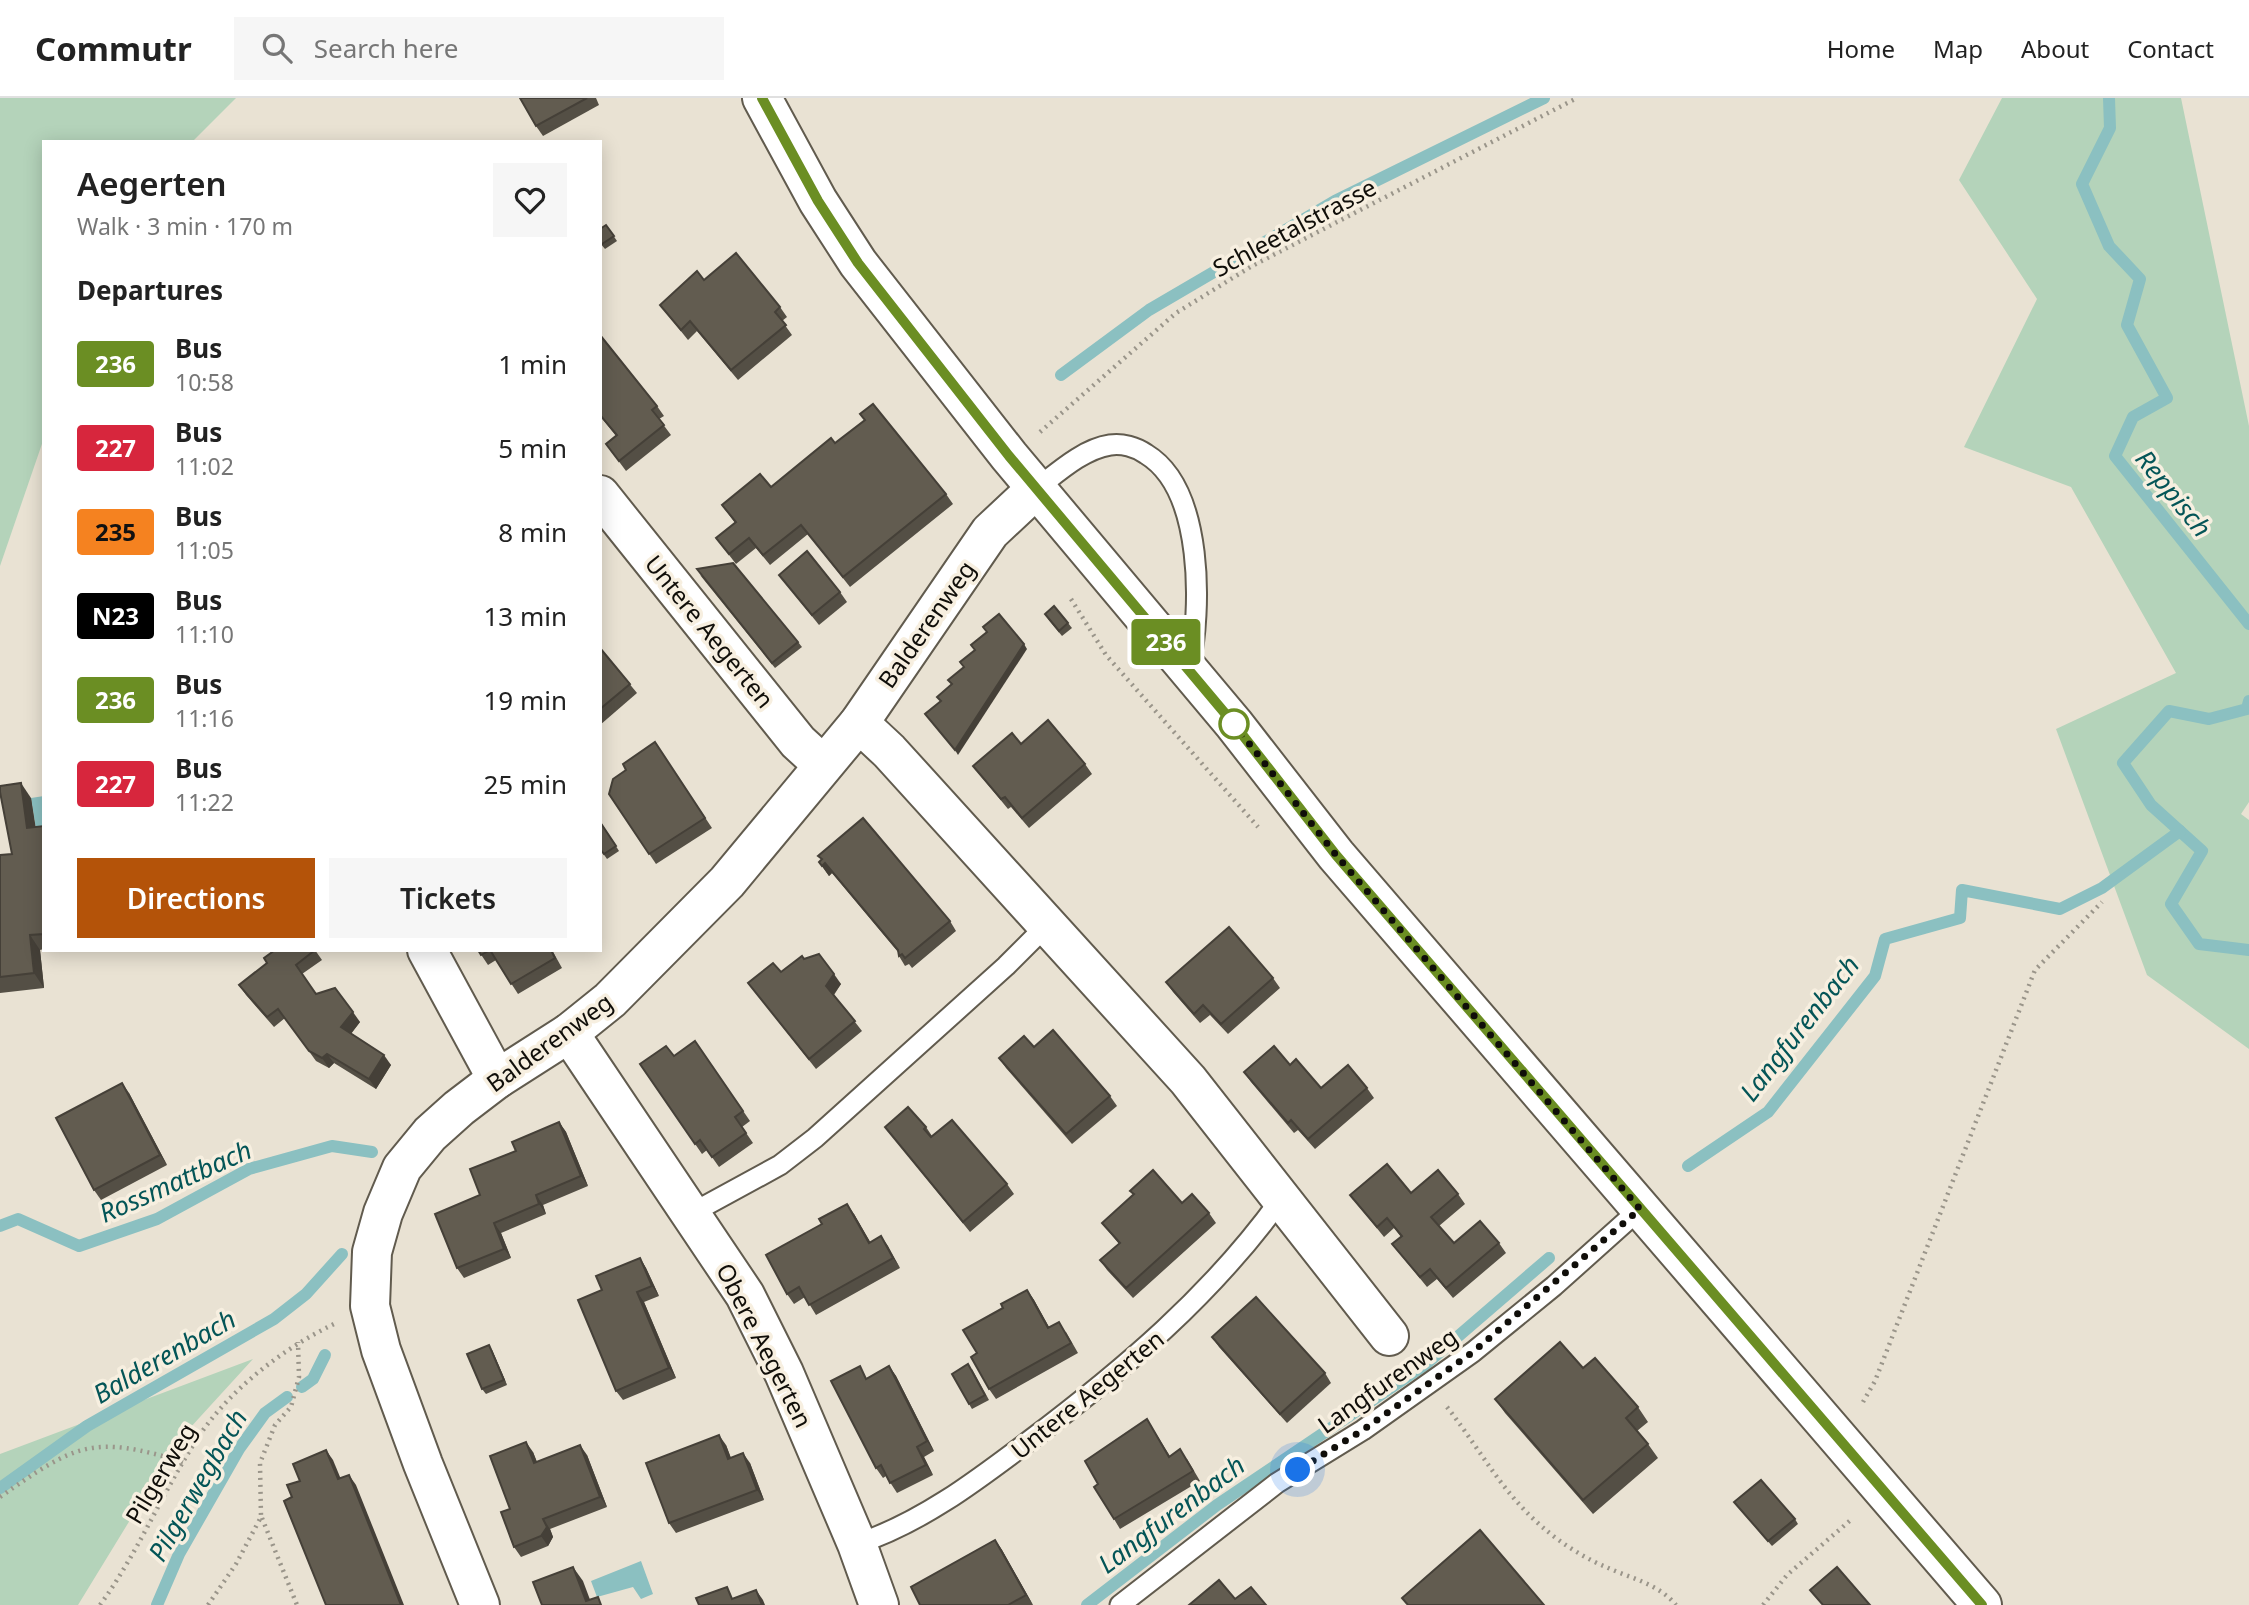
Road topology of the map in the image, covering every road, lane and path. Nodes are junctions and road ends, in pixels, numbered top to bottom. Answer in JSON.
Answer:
{"nodes":[{"id":1,"x":762,"y":98,"type":"edge"},
{"id":2,"x":1577,"y":98,"type":"edge"},
{"id":3,"x":1052,"y":424,"type":"dead end"},
{"id":4,"x":1036,"y":489,"type":"junction"},
{"id":5,"x":602,"y":497,"type":"edge"},
{"id":6,"x":1189,"y":669,"type":"junction"},
{"id":7,"x":859,"y":723,"type":"junction"},
{"id":8,"x":822,"y":764,"type":"junction"},
{"id":9,"x":2102,"y":902,"type":"dead end"},
{"id":10,"x":1047,"y":925,"type":"junction"},
{"id":11,"x":427,"y":952,"type":"edge"},
{"id":12,"x":569,"y":1033,"type":"junction"},
{"id":13,"x":497,"y":1079,"type":"junction"},
{"id":14,"x":1281,"y":1199,"type":"junction"},
{"id":15,"x":1640,"y":1209,"type":"junction"},
{"id":16,"x":692,"y":1213,"type":"junction"},
{"id":17,"x":370,"y":1306,"type":"junction"},
{"id":18,"x":1389,"y":1336,"type":"dead end"},
{"id":19,"x":298,"y":1341,"type":"junction"},
{"id":20,"x":1430,"y":1384,"type":"junction"},
{"id":21,"x":1860,"y":1407,"type":"dead end"},
{"id":22,"x":183,"y":1462,"type":"junction"},
{"id":23,"x":0,"y":1497,"type":"edge"},
{"id":24,"x":1856,"y":1515,"type":"dead end"},
{"id":25,"x":261,"y":1517,"type":"junction"},
{"id":26,"x":857,"y":1544,"type":"junction"},
{"id":27,"x":100,"y":1605,"type":"edge"},
{"id":28,"x":208,"y":1605,"type":"edge"},
{"id":29,"x":297,"y":1605,"type":"edge"},
{"id":30,"x":480,"y":1605,"type":"edge"},
{"id":31,"x":879,"y":1605,"type":"edge"},
{"id":32,"x":1120,"y":1605,"type":"edge"},
{"id":33,"x":1676,"y":1605,"type":"edge"},
{"id":34,"x":1763,"y":1605,"type":"edge"},
{"id":35,"x":1982,"y":1605,"type":"edge"}],
"edges":[{"from":1,"to":4,"type":"street"},
{"from":2,"to":3,"type":"path","name":"Schleetalstrasse"},
{"from":4,"to":6,"type":"street"},
{"from":4,"to":6,"type":"lane"},
{"from":4,"to":7,"type":"street","name":"Balderenweg"},
{"from":5,"to":8,"type":"street","name":"Untere Aegerten"},
{"from":6,"to":15,"type":"street"},
{"from":7,"to":8,"type":"street","name":"Balderenweg"},
{"from":7,"to":10,"type":"street"},
{"from":8,"to":12,"type":"street","name":"Balderenweg"},
{"from":9,"to":21,"type":"path"},
{"from":10,"to":14,"type":"street"},
{"from":10,"to":16,"type":"lane"},
{"from":11,"to":13,"type":"street"},
{"from":12,"to":13,"type":"street","name":"Balderenweg"},
{"from":12,"to":16,"type":"street","name":"Obere Aegerten"},
{"from":13,"to":17,"type":"street","name":"Balderenweg"},
{"from":14,"to":18,"type":"street"},
{"from":14,"to":26,"type":"lane","name":"Untere Aegerten"},
{"from":15,"to":20,"type":"lane","name":"Langfurenweg"},
{"from":15,"to":35,"type":"street"},
{"from":16,"to":26,"type":"street","name":"Obere Aegerten"},
{"from":17,"to":19,"type":"path","name":"Pilgerweg"},
{"from":17,"to":30,"type":"street","name":"Balderenweg"},
{"from":19,"to":22,"type":"path","name":"Pilgerweg"},
{"from":19,"to":25,"type":"path"},
{"from":20,"to":32,"type":"lane","name":"Langfurenweg"},
{"from":20,"to":33,"type":"path"},
{"from":22,"to":23,"type":"path"},
{"from":22,"to":27,"type":"path","name":"Pilgerweg"},
{"from":24,"to":34,"type":"path"},
{"from":25,"to":28,"type":"path"},
{"from":25,"to":29,"type":"path"},
{"from":26,"to":31,"type":"street","name":"Obere Aegerten"}]}
